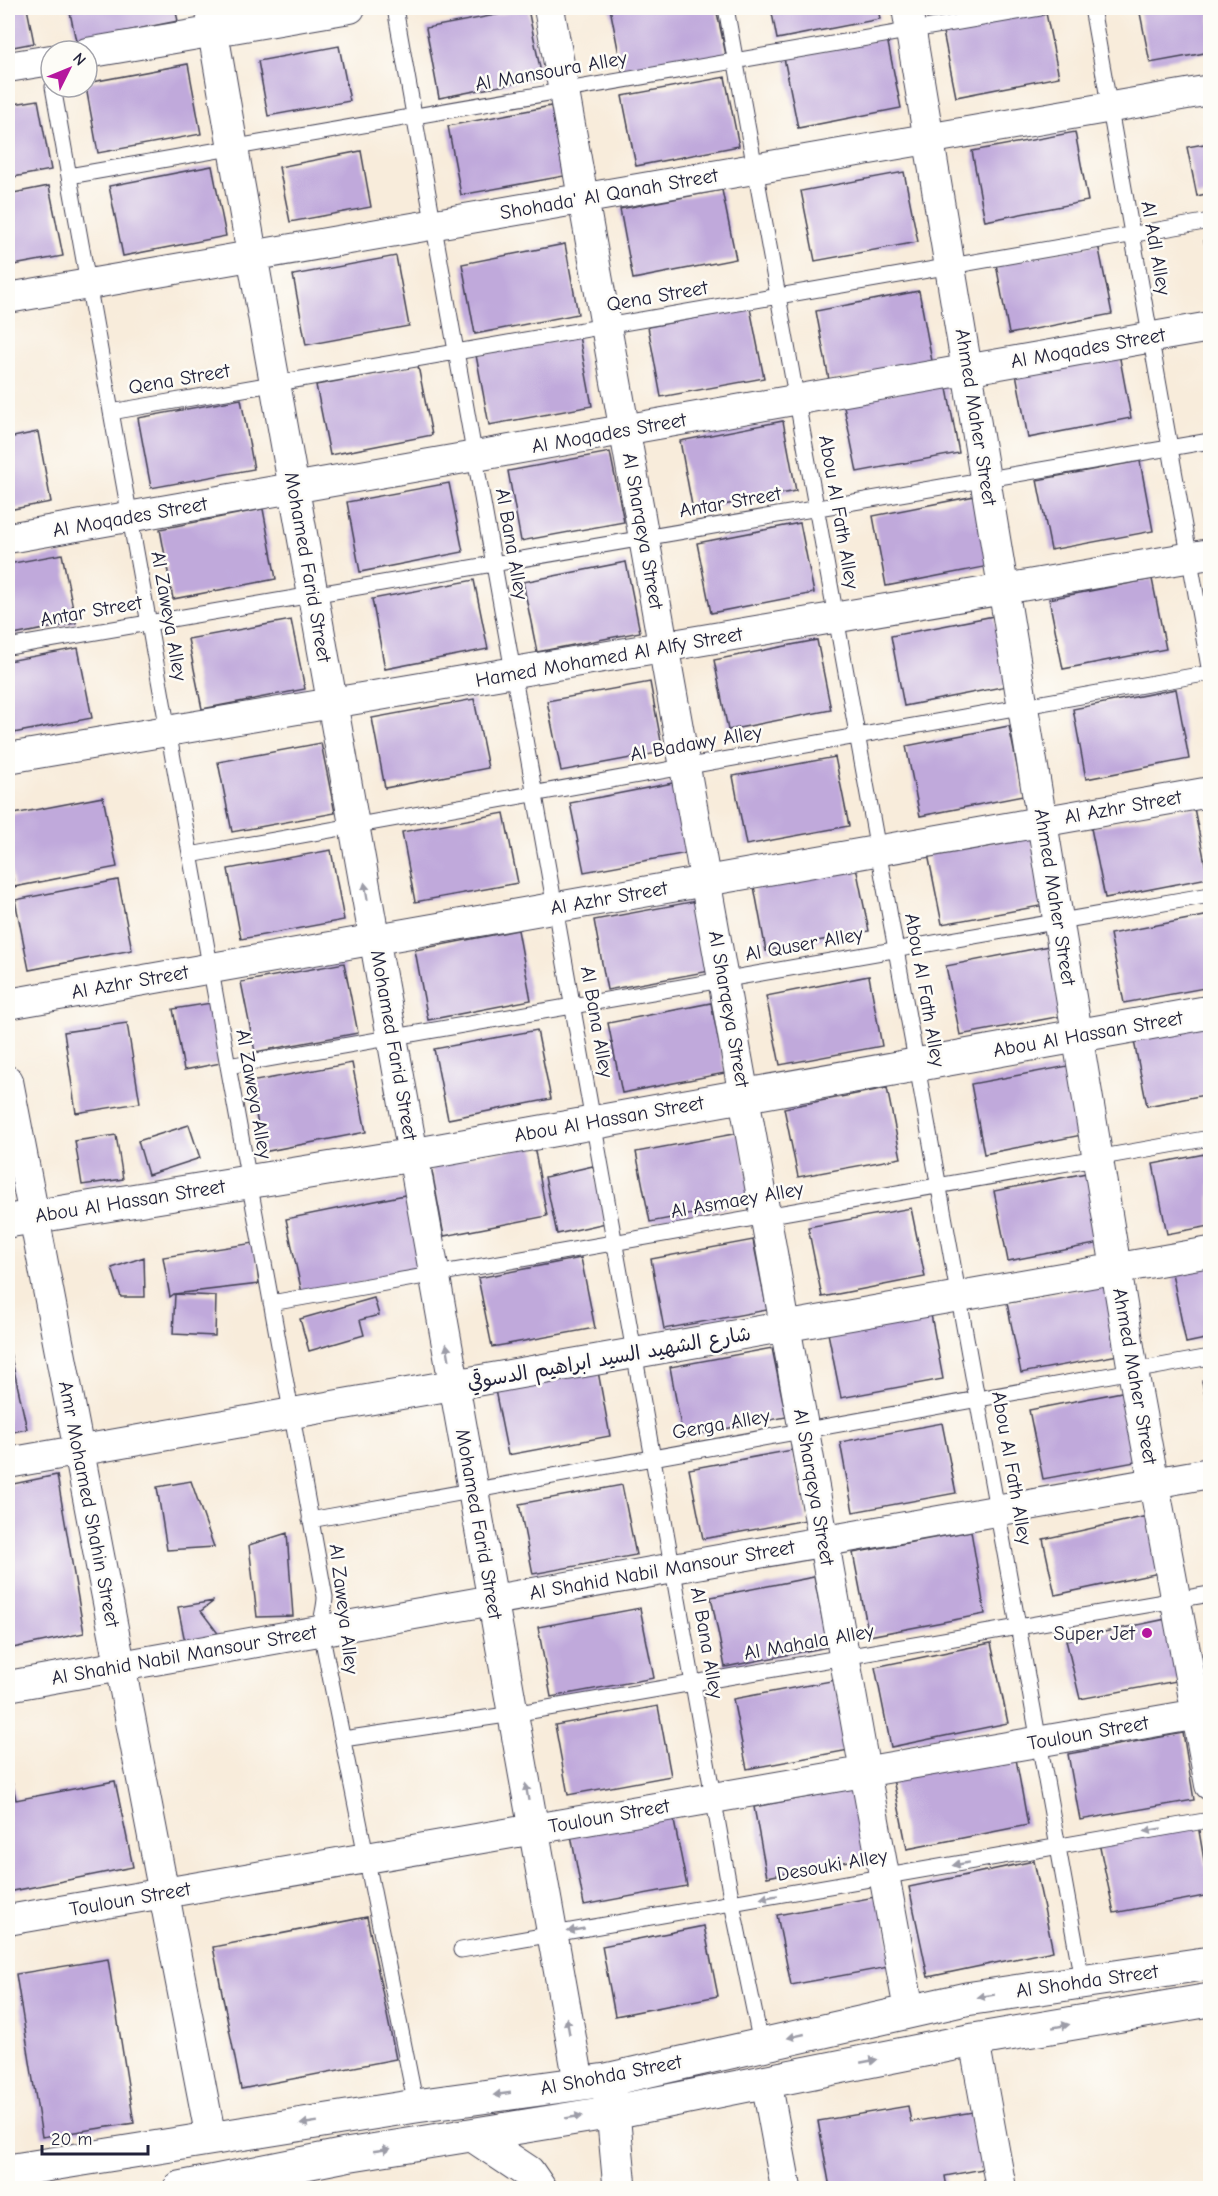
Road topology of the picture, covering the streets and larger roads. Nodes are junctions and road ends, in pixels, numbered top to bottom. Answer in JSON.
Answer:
{"nodes":[{"id":1,"x":350,"y":8,"type":"edge"},
{"id":2,"x":549,"y":8,"type":"edge"},
{"id":3,"x":909,"y":19,"type":"edge"},
{"id":4,"x":212,"y":20,"type":"edge"},
{"id":5,"x":99,"y":50,"type":"edge"},
{"id":6,"x":8,"y":67,"type":"edge"},
{"id":7,"x":39,"y":69,"type":"edge"},
{"id":8,"x":1210,"y":90,"type":"edge"},
{"id":9,"x":930,"y":138,"type":"junction"},
{"id":10,"x":583,"y":198,"type":"junction"},
{"id":11,"x":253,"y":256,"type":"junction"},
{"id":12,"x":8,"y":298,"type":"edge"},
{"id":13,"x":1210,"y":327,"type":"edge"},
{"id":14,"x":968,"y":370,"type":"junction"},
{"id":15,"x":624,"y":430,"type":"junction"},
{"id":16,"x":294,"y":488,"type":"junction"},
{"id":17,"x":8,"y":538,"type":"edge"},
{"id":18,"x":1200,"y":556,"type":"edge"},
{"id":19,"x":1004,"y":590,"type":"junction"},
{"id":20,"x":664,"y":647,"type":"junction"},
{"id":21,"x":332,"y":703,"type":"junction"},
{"id":22,"x":8,"y":758,"type":"edge"},
{"id":23,"x":1210,"y":792,"type":"edge"},
{"id":24,"x":1042,"y":821,"type":"junction"},
{"id":25,"x":705,"y":881,"type":"junction"},
{"id":26,"x":375,"y":939,"type":"junction"},
{"id":27,"x":8,"y":1004,"type":"edge"},
{"id":28,"x":1210,"y":1012,"type":"edge"},
{"id":29,"x":1078,"y":1035,"type":"junction"},
{"id":30,"x":8,"y":1081,"type":"edge"},
{"id":31,"x":744,"y":1095,"type":"junction"},
{"id":32,"x":413,"y":1155,"type":"junction"},
{"id":33,"x":20,"y":1219,"type":"edge"},
{"id":34,"x":1210,"y":1252,"type":"edge"},
{"id":35,"x":1116,"y":1269,"type":"junction"},
{"id":36,"x":785,"y":1327,"type":"junction"},
{"id":37,"x":454,"y":1385,"type":"junction"},
{"id":38,"x":79,"y":1451,"type":"junction"},
{"id":39,"x":8,"y":1463,"type":"edge"},
{"id":40,"x":1210,"y":1473,"type":"edge"},
{"id":41,"x":1154,"y":1483,"type":"junction"},
{"id":42,"x":824,"y":1542,"type":"junction"},
{"id":43,"x":492,"y":1600,"type":"junction"},
{"id":44,"x":121,"y":1666,"type":"junction"},
{"id":45,"x":8,"y":1686,"type":"edge"},
{"id":46,"x":1204,"y":1713,"type":"edge"},
{"id":47,"x":865,"y":1772,"type":"junction"},
{"id":48,"x":1210,"y":1785,"type":"edge"},
{"id":49,"x":533,"y":1829,"type":"junction"},
{"id":50,"x":164,"y":1893,"type":"junction"},
{"id":51,"x":8,"y":1920,"type":"edge"},
{"id":52,"x":1210,"y":1963,"type":"edge"},
{"id":53,"x":1210,"y":2000,"type":"edge"},
{"id":54,"x":909,"y":2010,"type":"junction"},
{"id":55,"x":974,"y":2040,"type":"junction"},
{"id":56,"x":766,"y":2080,"type":"junction"},
{"id":57,"x":593,"y":2081,"type":"junction"},
{"id":58,"x":613,"y":2112,"type":"junction"},
{"id":59,"x":474,"y":2136,"type":"junction"},
{"id":60,"x":211,"y":2139,"type":"junction"},
{"id":61,"x":8,"y":2170,"type":"edge"},
{"id":62,"x":186,"y":2188,"type":"edge"},
{"id":63,"x":538,"y":2188,"type":"edge"},
{"id":64,"x":620,"y":2188,"type":"edge"},
{"id":65,"x":786,"y":2188,"type":"edge"},
{"id":66,"x":1001,"y":2188,"type":"edge"}],
"edges":[{"from":1,"to":4,"type":"street"},
{"from":2,"to":10,"type":"street","name":"Al Sharqeya Street"},
{"from":3,"to":9,"type":"street","name":"Ahmed Maher Street"},
{"from":4,"to":5,"type":"street"},
{"from":4,"to":11,"type":"street","name":"Mohamed Farid Street"},
{"from":6,"to":7,"type":"street"},
{"from":8,"to":9,"type":"street","name":"Shohada' Al Qanah Street"},
{"from":9,"to":10,"type":"street","name":"Shohada' Al Qanah Street"},
{"from":9,"to":14,"type":"street","name":"Ahmed Maher Street"},
{"from":10,"to":11,"type":"street","name":"Shohada' Al Qanah Street"},
{"from":10,"to":15,"type":"street","name":"Al Sharqeya Street"},
{"from":11,"to":12,"type":"street","name":"Shohada' Al Qanah Street"},
{"from":11,"to":16,"type":"street","name":"Mohamed Farid Street"},
{"from":13,"to":14,"type":"street","name":"Al Moqades Street"},
{"from":14,"to":15,"type":"street","name":"Al Moqades Street"},
{"from":14,"to":19,"type":"street","name":"Ahmed Maher Street"},
{"from":15,"to":16,"type":"street","name":"Al Moqades Street"},
{"from":15,"to":20,"type":"street","name":"Al Sharqeya Street"},
{"from":16,"to":17,"type":"street","name":"Al Moqades Street"},
{"from":16,"to":21,"type":"street","name":"Mohamed Farid Street"},
{"from":18,"to":19,"type":"street","name":"Hamed Mohamed Al Alfy Street"},
{"from":19,"to":20,"type":"street","name":"Hamed Mohamed Al Alfy Street"},
{"from":19,"to":24,"type":"street","name":"Ahmed Maher Street"},
{"from":20,"to":21,"type":"street","name":"Hamed Mohamed Al Alfy Street"},
{"from":20,"to":25,"type":"street","name":"Al Sharqeya Street"},
{"from":21,"to":22,"type":"street","name":"Hamed Mohamed Al Alfy Street"},
{"from":26,"to":21,"type":"street","name":"Mohamed Farid Street","one_way":true},
{"from":23,"to":24,"type":"street","name":"Al Azhr Street"},
{"from":24,"to":25,"type":"street","name":"Al Azhr Street"},
{"from":24,"to":29,"type":"street","name":"Ahmed Maher Street"},
{"from":25,"to":26,"type":"street","name":"Al Azhr Street"},
{"from":25,"to":31,"type":"street","name":"Al Sharqeya Street"},
{"from":26,"to":27,"type":"street","name":"Al Azhr Street"},
{"from":26,"to":32,"type":"street","name":"Mohamed Farid Street"},
{"from":28,"to":29,"type":"main road","name":"Abou Al Hassan Street"},
{"from":29,"to":31,"type":"main road","name":"Abou Al Hassan Street"},
{"from":29,"to":35,"type":"street","name":"Ahmed Maher Street"},
{"from":30,"to":33,"type":"street","name":"Amr Mohamed Shahin Street"},
{"from":31,"to":32,"type":"main road","name":"Abou Al Hassan Street"},
{"from":31,"to":36,"type":"street","name":"Al Sharqeya Street"},
{"from":32,"to":33,"type":"main road","name":"Abou Al Hassan Street"},
{"from":37,"to":32,"type":"street","name":"Mohamed Farid Street","one_way":true},
{"from":33,"to":38,"type":"street","name":"Amr Mohamed Shahin Street"},
{"from":34,"to":35,"type":"street","name":"شارع الشهيد السيد ابراهيم الدسوقي"},
{"from":35,"to":36,"type":"street","name":"شارع الشهيد السيد ابراهيم الدسوقي"},
{"from":35,"to":41,"type":"street","name":"Ahmed Maher Street"},
{"from":36,"to":37,"type":"street","name":"شارع الشهيد السيد ابراهيم الدسوقي"},
{"from":36,"to":42,"type":"street","name":"Al Sharqeya Street"},
{"from":37,"to":38,"type":"street","name":"شارع الشهيد السيد ابراهيم الدسوقي"},
{"from":37,"to":43,"type":"street","name":"Mohamed Farid Street"},
{"from":38,"to":39,"type":"street","name":"شارع الشهيد السيد ابراهيم الدسوقي"},
{"from":38,"to":44,"type":"street","name":"Amr Mohamed Shahin Street"},
{"from":40,"to":41,"type":"street","name":"Al Shahid Nabil Mansour Street"},
{"from":41,"to":42,"type":"street","name":"Al Shahid Nabil Mansour Street"},
{"from":41,"to":46,"type":"street","name":"Ahmed Maher Street"},
{"from":42,"to":43,"type":"street","name":"Al Shahid Nabil Mansour Street"},
{"from":42,"to":47,"type":"street","name":"Al Sharqeya Street"},
{"from":43,"to":44,"type":"street","name":"Al Shahid Nabil Mansour Street"},
{"from":49,"to":43,"type":"street","name":"Mohamed Farid Street","one_way":true},
{"from":44,"to":45,"type":"street","name":"Al Shahid Nabil Mansour Street"},
{"from":44,"to":50,"type":"street","name":"Amr Mohamed Shahin Street"},
{"from":46,"to":47,"type":"street","name":"Touloun Street"},
{"from":46,"to":48,"type":"street","name":"Ahmed Maher Street"},
{"from":47,"to":49,"type":"street","name":"Touloun Street"},
{"from":47,"to":54,"type":"street","name":"Al Sharqeya Street"},
{"from":49,"to":50,"type":"street","name":"Touloun Street"},
{"from":57,"to":49,"type":"street","name":"Mohamed Farid Street","one_way":true},
{"from":50,"to":51,"type":"street","name":"Touloun Street"},
{"from":50,"to":60,"type":"street","name":"Amr Mohamed Shahin Street"},
{"from":52,"to":54,"type":"main road","name":"Al Shohda Street","one_way":true},
{"from":55,"to":53,"type":"main road","name":"Al Shohda Street","one_way":true},
{"from":54,"to":57,"type":"main road","name":"Al Shohda Street","one_way":true},
{"from":56,"to":55,"type":"main road","name":"Al Shohda Street","one_way":true},
{"from":55,"to":66,"type":"street"},
{"from":56,"to":58,"type":"main road","name":"Al Shohda Street"},
{"from":56,"to":65,"type":"street"},
{"from":57,"to":58,"type":"main road"},
{"from":57,"to":60,"type":"main road","name":"Al Shohda Street","one_way":true},
{"from":59,"to":58,"type":"main road","name":"Al Shohda Street","one_way":true},
{"from":58,"to":64,"type":"main road"},
{"from":62,"to":59,"type":"main road","name":"Al Shohda Street","one_way":true},
{"from":59,"to":63,"type":"main road"},
{"from":60,"to":61,"type":"main road","name":"Al Shohda Street"}]}
